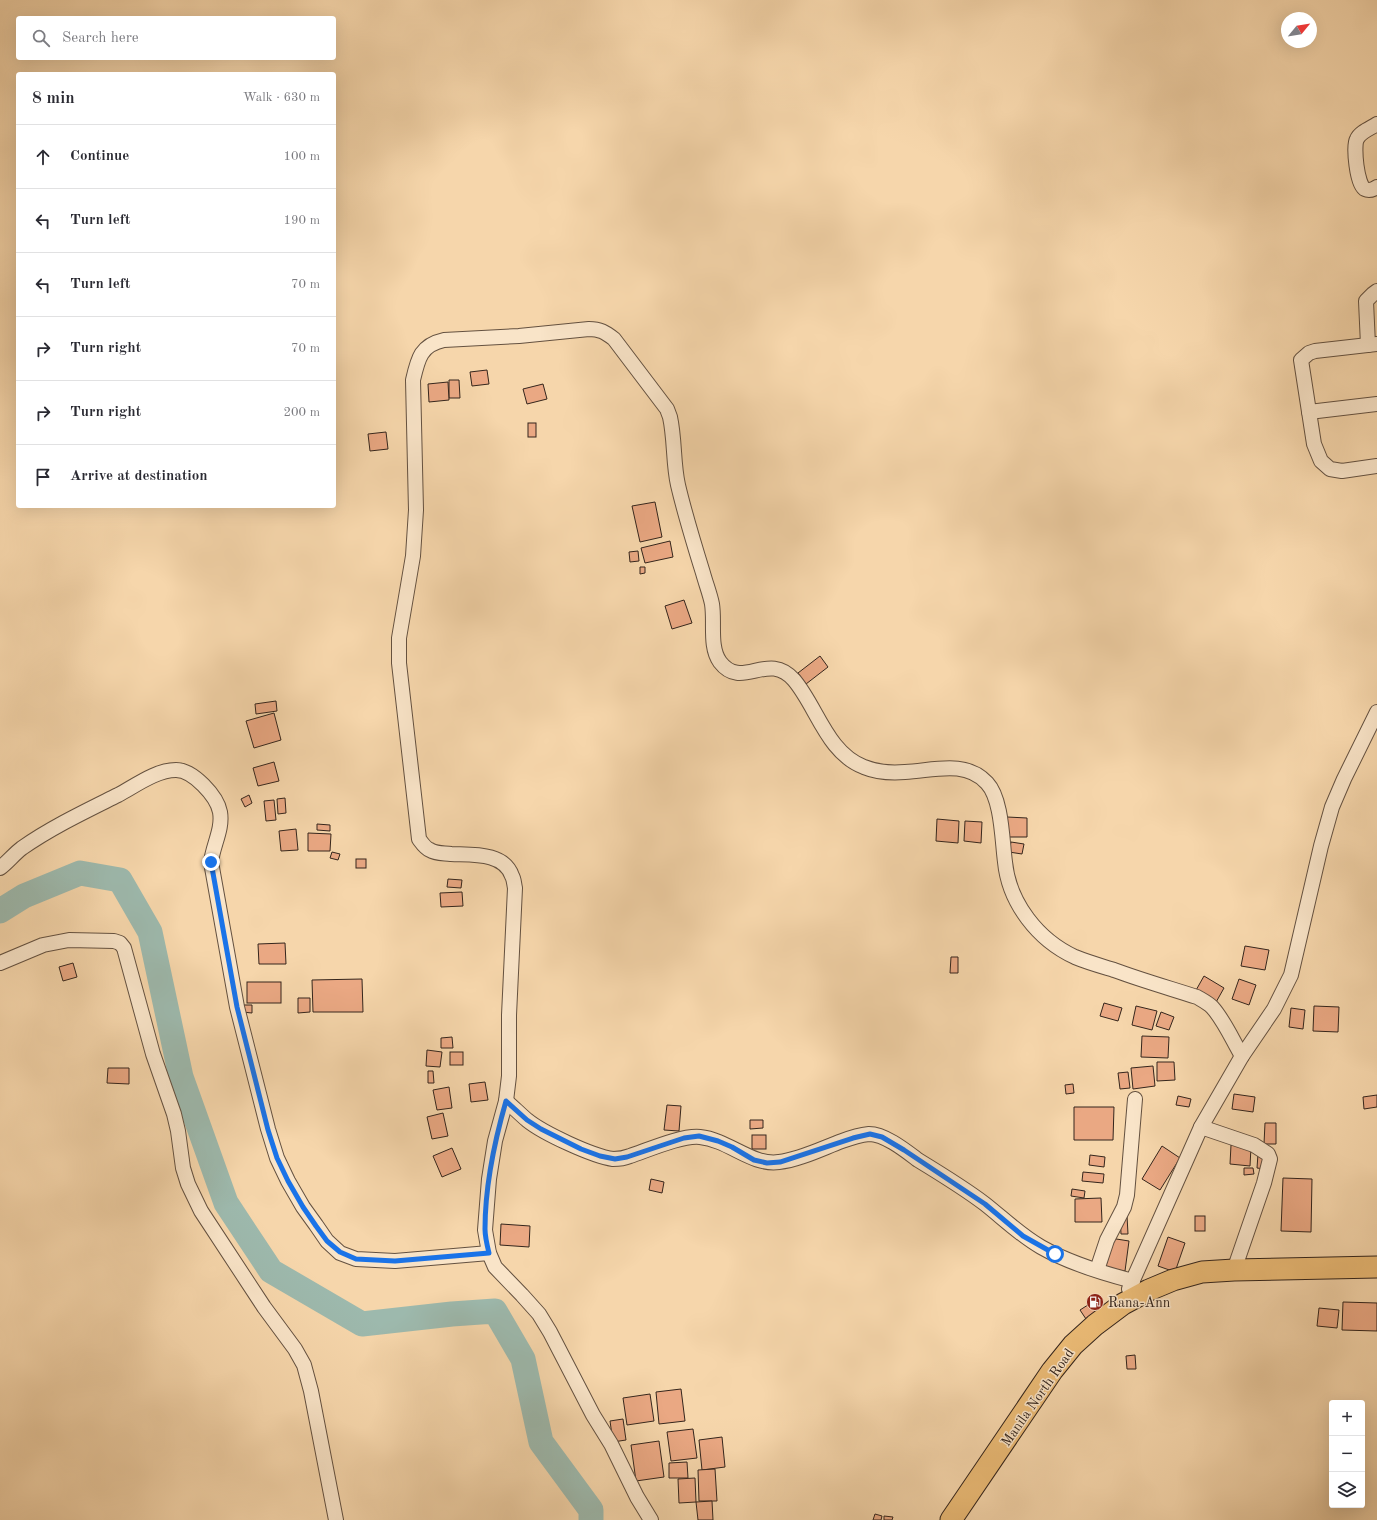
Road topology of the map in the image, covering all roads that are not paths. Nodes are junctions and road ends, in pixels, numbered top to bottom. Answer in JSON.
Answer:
{"nodes":[{"id":1,"x":1377,"y":124,"type":"edge"},
{"id":2,"x":1377,"y":187,"type":"edge"},
{"id":3,"x":1377,"y":291,"type":"edge"},
{"id":4,"x":1372,"y":345,"type":"edge"},
{"id":5,"x":1377,"y":404,"type":"edge"},
{"id":6,"x":1309,"y":412,"type":"junction"},
{"id":7,"x":1377,"y":466,"type":"edge"},
{"id":8,"x":1377,"y":712,"type":"edge"},
{"id":9,"x":0,"y":868,"type":"edge"},
{"id":10,"x":0,"y":962,"type":"edge"},
{"id":11,"x":1242,"y":1056,"type":"junction"},
{"id":12,"x":1135,"y":1099,"type":"dead end"},
{"id":13,"x":506,"y":1101,"type":"junction"},
{"id":14,"x":1201,"y":1127,"type":"junction"},
{"id":15,"x":489,"y":1253,"type":"junction"},
{"id":16,"x":1377,"y":1267,"type":"edge"},
{"id":17,"x":1097,"y":1270,"type":"junction"},
{"id":18,"x":1234,"y":1270,"type":"junction"},
{"id":19,"x":1132,"y":1281,"type":"junction"},
{"id":20,"x":1123,"y":1304,"type":"junction"},
{"id":21,"x":336,"y":1520,"type":"edge"},
{"id":22,"x":651,"y":1520,"type":"edge"},
{"id":23,"x":951,"y":1520,"type":"edge"}],
"edges":[{"from":1,"to":2,"type":"street"},
{"from":3,"to":4,"type":"street"},
{"from":4,"to":6,"type":"street"},
{"from":5,"to":6,"type":"street"},
{"from":6,"to":7,"type":"street"},
{"from":8,"to":11,"type":"street"},
{"from":9,"to":15,"type":"street"},
{"from":10,"to":21,"type":"street"},
{"from":11,"to":13,"type":"street"},
{"from":11,"to":14,"type":"street"},
{"from":12,"to":17,"type":"street"},
{"from":13,"to":15,"type":"street"},
{"from":13,"to":17,"type":"street"},
{"from":14,"to":18,"type":"street"},
{"from":14,"to":19,"type":"street"},
{"from":15,"to":22,"type":"street"},
{"from":16,"to":18,"type":"highway","name":"Manila North Road"},
{"from":17,"to":19,"type":"street"},
{"from":18,"to":20,"type":"highway","name":"Manila North Road"},
{"from":19,"to":20,"type":"street"},
{"from":20,"to":23,"type":"highway","name":"Manila North Road"}]}
